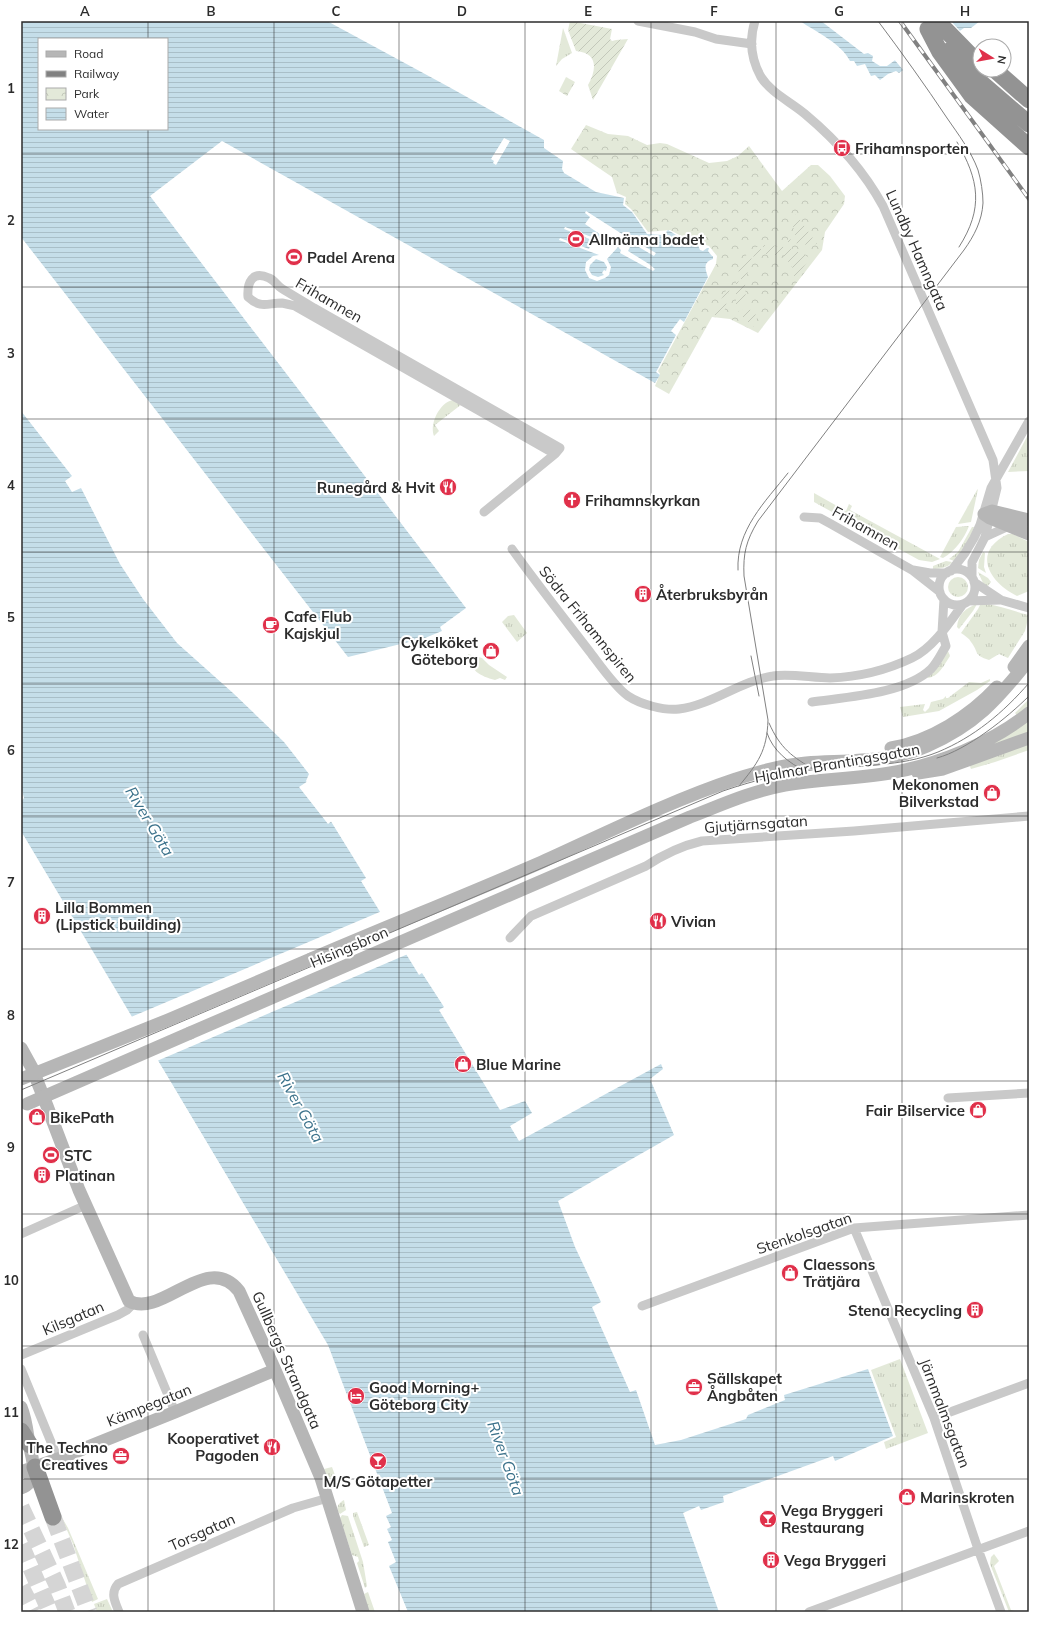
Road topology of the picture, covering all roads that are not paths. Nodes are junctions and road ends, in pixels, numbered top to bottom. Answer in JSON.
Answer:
{"nodes":[{"id":1,"x":638,"y":21,"type":"edge"},
{"id":2,"x":755,"y":21,"type":"edge"},
{"id":3,"x":927,"y":23,"type":"edge"},
{"id":4,"x":752,"y":44,"type":"junction"},
{"id":5,"x":947,"y":47,"type":"junction"},
{"id":6,"x":972,"y":58,"type":"edge"},
{"id":7,"x":994,"y":78,"type":"edge"},
{"id":8,"x":1004,"y":78,"type":"edge"},
{"id":9,"x":1029,"y":100,"type":"edge"},
{"id":10,"x":1029,"y":108,"type":"edge"},
{"id":11,"x":1029,"y":124,"type":"edge"},
{"id":12,"x":1029,"y":147,"type":"edge"},
{"id":13,"x":1029,"y":421,"type":"edge"},
{"id":14,"x":555,"y":454,"type":"junction"},
{"id":15,"x":996,"y":480,"type":"junction"},
{"id":16,"x":484,"y":512,"type":"dead end"},
{"id":17,"x":988,"y":514,"type":"junction"},
{"id":18,"x":804,"y":517,"type":"dead end"},
{"id":19,"x":1029,"y":520,"type":"edge"},
{"id":20,"x":1009,"y":526,"type":"junction"},
{"id":21,"x":1029,"y":534,"type":"edge"},
{"id":22,"x":984,"y":537,"type":"junction"},
{"id":23,"x":512,"y":549,"type":"dead end"},
{"id":24,"x":912,"y":570,"type":"junction"},
{"id":25,"x":949,"y":572,"type":"junction"},
{"id":26,"x":973,"y":580,"type":"junction"},
{"id":27,"x":942,"y":595,"type":"junction"},
{"id":28,"x":1001,"y":600,"type":"junction"},
{"id":29,"x":965,"y":603,"type":"junction"},
{"id":30,"x":1027,"y":608,"type":"edge"},
{"id":31,"x":942,"y":632,"type":"junction"},
{"id":32,"x":1029,"y":646,"type":"edge"},
{"id":33,"x":1029,"y":660,"type":"edge"},
{"id":34,"x":812,"y":702,"type":"dead end"},
{"id":35,"x":1029,"y":713,"type":"edge"},
{"id":36,"x":1029,"y":738,"type":"edge"},
{"id":37,"x":805,"y":764,"type":"junction"},
{"id":38,"x":890,"y":773,"type":"junction"},
{"id":39,"x":681,"y":800,"type":"joint"},
{"id":40,"x":1029,"y":816,"type":"edge"},
{"id":41,"x":690,"y":817,"type":"joint"},
{"id":42,"x":510,"y":938,"type":"dead end"},
{"id":43,"x":21,"y":1048,"type":"edge"},
{"id":44,"x":21,"y":1079,"type":"edge"},
{"id":45,"x":1029,"y":1093,"type":"edge"},
{"id":46,"x":948,"y":1098,"type":"dead end"},
{"id":47,"x":24,"y":1105,"type":"edge"},
{"id":48,"x":86,"y":1205,"type":"junction"},
{"id":49,"x":1029,"y":1215,"type":"edge"},
{"id":50,"x":854,"y":1228,"type":"junction"},
{"id":51,"x":21,"y":1234,"type":"edge"},
{"id":52,"x":134,"y":1303,"type":"junction"},
{"id":53,"x":642,"y":1306,"type":"dead end"},
{"id":54,"x":143,"y":1335,"type":"dead end"},
{"id":55,"x":21,"y":1355,"type":"edge"},
{"id":56,"x":21,"y":1369,"type":"edge"},
{"id":57,"x":275,"y":1370,"type":"junction"},
{"id":58,"x":1029,"y":1383,"type":"edge"},
{"id":59,"x":21,"y":1407,"type":"edge"},
{"id":60,"x":175,"y":1412,"type":"junction"},
{"id":61,"x":934,"y":1418,"type":"junction"},
{"id":62,"x":25,"y":1438,"type":"edge"},
{"id":63,"x":58,"y":1459,"type":"junction"},
{"id":64,"x":28,"y":1469,"type":"edge"},
{"id":65,"x":21,"y":1488,"type":"edge"},
{"id":66,"x":328,"y":1498,"type":"junction"},
{"id":67,"x":53,"y":1517,"type":"tunnel mouth"},
{"id":68,"x":1029,"y":1531,"type":"edge"},
{"id":69,"x":978,"y":1549,"type":"junction"},
{"id":70,"x":119,"y":1612,"type":"edge"},
{"id":71,"x":363,"y":1612,"type":"edge"},
{"id":72,"x":809,"y":1612,"type":"edge"},
{"id":73,"x":1001,"y":1612,"type":"edge"}],
"edges":[{"from":1,"to":4,"type":"street"},
{"from":2,"to":4,"type":"street","name":"Lundby Hamngata"},
{"from":3,"to":5,"type":"highway"},
{"from":4,"to":15,"type":"street","name":"Lundby Hamngata"},
{"from":5,"to":6,"type":"highway"},
{"from":5,"to":11,"type":"highway"},
{"from":5,"to":12,"type":"highway"},
{"from":7,"to":10,"type":"highway"},
{"from":8,"to":9,"type":"highway"},
{"from":13,"to":15,"type":"street","name":"Lundby Hamngata"},
{"from":14,"to":14,"type":"street","name":"Frihamnen"},
{"from":14,"to":16,"type":"street"},
{"from":15,"to":17,"type":"street","name":"Lundby Hamngata"},
{"from":17,"to":19,"type":"main road"},
{"from":17,"to":20,"type":"main road"},
{"from":17,"to":22,"type":"street","name":"Lundby Hamngata"},
{"from":17,"to":25,"type":"street","name":"Lundby Hamngata"},
{"from":18,"to":24,"type":"street","name":"Frihamnen"},
{"from":20,"to":21,"type":"main road"},
{"from":20,"to":22,"type":"street"},
{"from":22,"to":26,"type":"street","name":"Lundby Hamngata"},
{"from":23,"to":31,"type":"street","name":"Södra Frihamnspiren"},
{"from":24,"to":25,"type":"street","name":"Frihamnen"},
{"from":24,"to":27,"type":"street","name":"Frihamnen"},
{"from":25,"to":26,"type":"street"},
{"from":25,"to":27,"type":"street"},
{"from":26,"to":28,"type":"street"},
{"from":26,"to":29,"type":"street"},
{"from":27,"to":29,"type":"street"},
{"from":27,"to":31,"type":"street"},
{"from":28,"to":29,"type":"street"},
{"from":28,"to":30,"type":"street"},
{"from":29,"to":31,"type":"street"},
{"from":31,"to":34,"type":"street"},
{"from":32,"to":37,"type":"main road"},
{"from":33,"to":37,"type":"main road","name":"Hjalmar Brantingsgatan"},
{"from":35,"to":38,"type":"main road","name":"Hjalmar Brantingsgatan"},
{"from":36,"to":38,"type":"main road"},
{"from":37,"to":39,"type":"main road","name":"Hjalmar Brantingsgatan"},
{"from":38,"to":41,"type":"main road","name":"Hjalmar Brantingsgatan"},
{"from":39,"to":44,"type":"main road","name":"Hisingsbron","bridge":true},
{"from":40,"to":42,"type":"street","name":"Gjutjärnsgatan"},
{"from":41,"to":47,"type":"main road","name":"Hisingsbron","bridge":true},
{"from":43,"to":48,"type":"main road"},
{"from":45,"to":46,"type":"street"},
{"from":48,"to":51,"type":"street"},
{"from":48,"to":52,"type":"main road"},
{"from":49,"to":50,"type":"street","name":"Stenkolsgatan"},
{"from":50,"to":53,"type":"street","name":"Stenkolsgatan"},
{"from":50,"to":61,"type":"street","name":"Järnmalmsgatan"},
{"from":52,"to":55,"type":"street","name":"Kilsgatan"},
{"from":52,"to":57,"type":"main road","name":"Gullbergs Strandgata"},
{"from":54,"to":60,"type":"street"},
{"from":56,"to":63,"type":"street"},
{"from":57,"to":60,"type":"main road","name":"Kämpegatan"},
{"from":57,"to":66,"type":"main road","name":"Gullbergs Strandgata"},
{"from":58,"to":61,"type":"street"},
{"from":59,"to":62,"type":"main road"},
{"from":60,"to":63,"type":"main road","name":"Kämpegatan"},
{"from":61,"to":69,"type":"street","name":"Järnmalmsgatan"},
{"from":62,"to":64,"type":"main road"},
{"from":63,"to":64,"type":"main road","name":"Kämpegatan"},
{"from":64,"to":65,"type":"main road"},
{"from":64,"to":67,"type":"highway"},
{"from":66,"to":70,"type":"street","name":"Torsgatan"},
{"from":66,"to":71,"type":"main road","name":"Gullbergs Strandgata"},
{"from":68,"to":69,"type":"street"},
{"from":69,"to":72,"type":"street"},
{"from":69,"to":73,"type":"street","name":"Järnmalmsgatan"}]}
